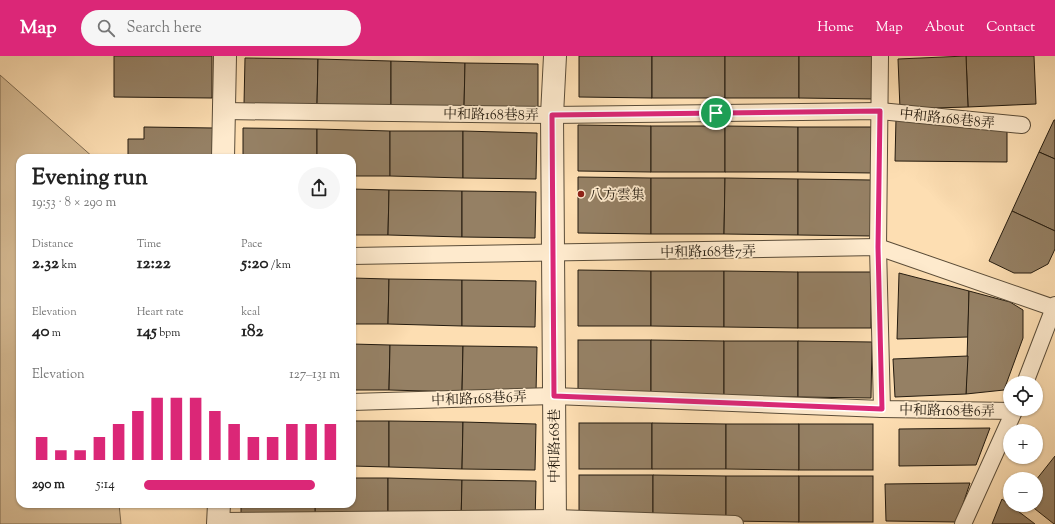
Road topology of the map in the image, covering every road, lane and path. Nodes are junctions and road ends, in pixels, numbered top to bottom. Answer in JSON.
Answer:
{"nodes":[{"id":1,"x":224,"y":56,"type":"edge"},
{"id":2,"x":554,"y":56,"type":"edge"},
{"id":3,"x":880,"y":56,"type":"edge"},
{"id":4,"x":224,"y":111,"type":"junction"},
{"id":5,"x":880,"y":111,"type":"junction"},
{"id":6,"x":552,"y":115,"type":"junction"},
{"id":7,"x":1022,"y":125,"type":"dead end"},
{"id":8,"x":223,"y":154,"type":"edge"},
{"id":9,"x":878,"y":247,"type":"junction"},
{"id":10,"x":553,"y":253,"type":"junction"},
{"id":11,"x":356,"y":256,"type":"edge"},
{"id":12,"x":1054,"y":307,"type":"edge"},
{"id":13,"x":1028,"y":376,"type":"edge"},
{"id":14,"x":554,"y":396,"type":"junction"},
{"id":15,"x":356,"y":402,"type":"edge"},
{"id":16,"x":882,"y":409,"type":"junction"},
{"id":17,"x":1003,"y":410,"type":"edge"},
{"id":18,"x":1012,"y":416,"type":"edge"},
{"id":19,"x":218,"y":516,"type":"edge"},
{"id":20,"x":555,"y":521,"type":"edge"},
{"id":21,"x":735,"y":524,"type":"edge"},
{"id":22,"x":963,"y":524,"type":"edge"}],
"edges":[{"from":1,"to":4,"type":"street"},
{"from":2,"to":6,"type":"street","name":"中和路168巷"},
{"from":3,"to":5,"type":"lane"},
{"from":4,"to":6,"type":"lane","name":"中和路168巷8弄"},
{"from":4,"to":8,"type":"street"},
{"from":5,"to":6,"type":"lane","name":"中和路168巷8弄"},
{"from":5,"to":7,"type":"lane","name":"中和路168巷8弄"},
{"from":5,"to":9,"type":"lane"},
{"from":6,"to":10,"type":"street","name":"中和路168巷"},
{"from":9,"to":10,"type":"lane","name":"中和路168巷7弄"},
{"from":9,"to":12,"type":"lane","name":"中和路168巷7弄"},
{"from":9,"to":16,"type":"lane"},
{"from":10,"to":11,"type":"lane","name":"中和路168巷7弄"},
{"from":10,"to":14,"type":"street","name":"中和路168巷"},
{"from":12,"to":13,"type":"lane","name":"中和路168巷7弄"},
{"from":14,"to":15,"type":"lane","name":"中和路168巷6弄"},
{"from":14,"to":16,"type":"lane","name":"中和路168巷6弄"},
{"from":14,"to":20,"type":"street","name":"中和路168巷"},
{"from":16,"to":17,"type":"lane","name":"中和路168巷6弄"},
{"from":18,"to":22,"type":"lane"},
{"from":19,"to":20,"type":"lane"},
{"from":20,"to":21,"type":"lane"}]}
